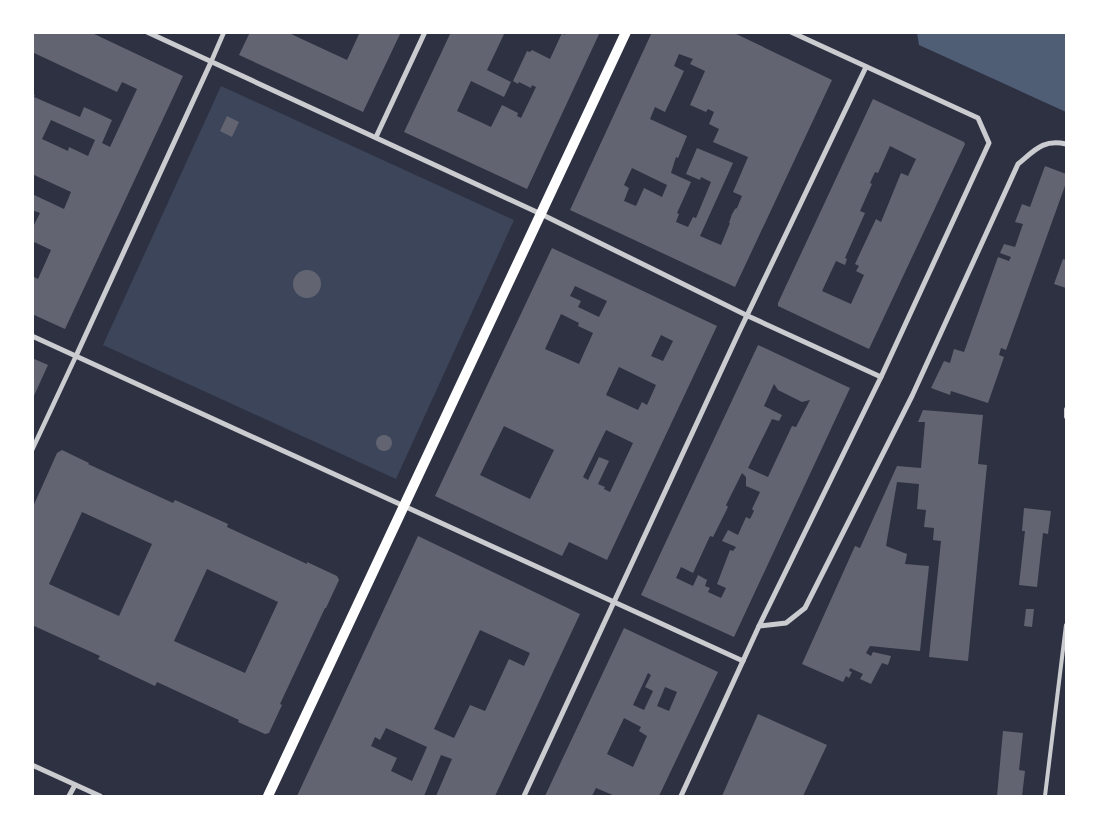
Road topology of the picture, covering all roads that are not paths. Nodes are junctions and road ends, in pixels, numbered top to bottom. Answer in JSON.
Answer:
{"nodes":[{"id":1,"x":147,"y":32,"type":"edge"},
{"id":2,"x":224,"y":32,"type":"edge"},
{"id":3,"x":425,"y":32,"type":"edge"},
{"id":4,"x":626,"y":32,"type":"edge"},
{"id":5,"x":791,"y":32,"type":"edge"},
{"id":6,"x":210,"y":62,"type":"junction"},
{"id":7,"x":866,"y":67,"type":"junction"},
{"id":8,"x":376,"y":137,"type":"junction"},
{"id":9,"x":1066,"y":144,"type":"edge"},
{"id":10,"x":541,"y":214,"type":"junction"},
{"id":11,"x":748,"y":316,"type":"junction"},
{"id":12,"x":32,"y":336,"type":"edge"},
{"id":13,"x":76,"y":356,"type":"junction"},
{"id":14,"x":881,"y":377,"type":"junction"},
{"id":15,"x":1066,"y":409,"type":"edge"},
{"id":16,"x":1066,"y":417,"type":"edge"},
{"id":17,"x":32,"y":450,"type":"edge"},
{"id":18,"x":404,"y":506,"type":"junction"},
{"id":19,"x":614,"y":602,"type":"junction"},
{"id":20,"x":1066,"y":625,"type":"edge"},
{"id":21,"x":759,"y":626,"type":"junction"},
{"id":22,"x":742,"y":662,"type":"junction"},
{"id":23,"x":32,"y":765,"type":"edge"},
{"id":24,"x":74,"y":785,"type":"junction"},
{"id":25,"x":69,"y":796,"type":"edge"},
{"id":26,"x":100,"y":796,"type":"edge"},
{"id":27,"x":268,"y":796,"type":"edge"},
{"id":28,"x":524,"y":796,"type":"edge"},
{"id":29,"x":680,"y":796,"type":"edge"},
{"id":30,"x":1044,"y":796,"type":"edge"}],
"edges":[{"from":1,"to":6,"type":"street"},
{"from":2,"to":6,"type":"street"},
{"from":3,"to":8,"type":"street"},
{"from":4,"to":10,"type":"main road"},
{"from":5,"to":7,"type":"street"},
{"from":6,"to":8,"type":"street"},
{"from":6,"to":13,"type":"street"},
{"from":7,"to":11,"type":"street"},
{"from":7,"to":14,"type":"street"},
{"from":8,"to":10,"type":"street"},
{"from":9,"to":21,"type":"street"},
{"from":10,"to":11,"type":"street"},
{"from":10,"to":18,"type":"main road"},
{"from":11,"to":14,"type":"street"},
{"from":11,"to":19,"type":"street"},
{"from":12,"to":13,"type":"street"},
{"from":13,"to":17,"type":"street"},
{"from":13,"to":18,"type":"street"},
{"from":14,"to":21,"type":"street"},
{"from":15,"to":16,"type":"lane"},
{"from":18,"to":19,"type":"street"},
{"from":18,"to":27,"type":"main road"},
{"from":19,"to":22,"type":"street"},
{"from":19,"to":28,"type":"street"},
{"from":20,"to":30,"type":"lane"},
{"from":21,"to":22,"type":"street"},
{"from":22,"to":29,"type":"street"},
{"from":23,"to":24,"type":"street"},
{"from":24,"to":25,"type":"street"},
{"from":24,"to":26,"type":"street"}]}
